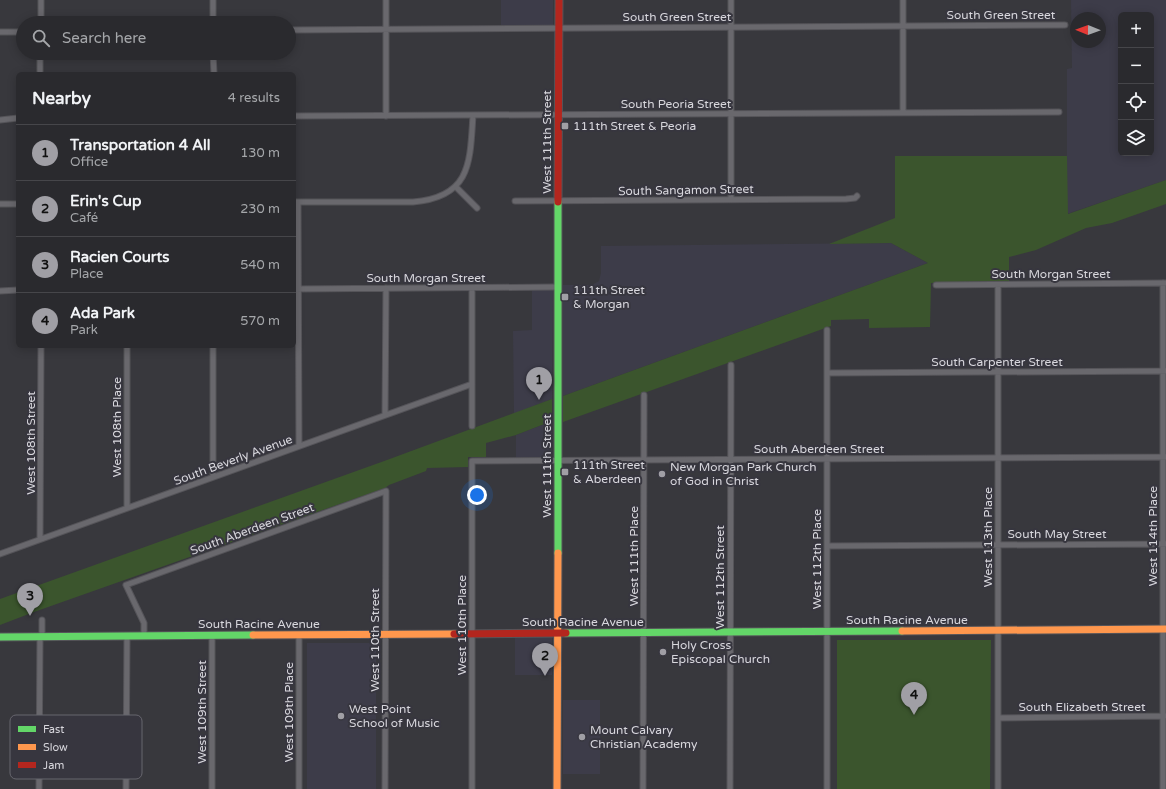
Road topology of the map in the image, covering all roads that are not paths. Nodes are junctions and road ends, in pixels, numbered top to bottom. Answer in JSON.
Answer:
{"nodes":[{"id":1,"x":41,"y":0,"type":"edge"},
{"id":2,"x":213,"y":0,"type":"edge"},
{"id":3,"x":386,"y":0,"type":"edge"},
{"id":4,"x":559,"y":0,"type":"edge"},
{"id":5,"x":731,"y":0,"type":"edge"},
{"id":6,"x":903,"y":0,"type":"edge"},
{"id":7,"x":40,"y":16,"type":"edge"},
{"id":8,"x":213,"y":16,"type":"edge"},
{"id":9,"x":1065,"y":25,"type":"dead end"},
{"id":10,"x":903,"y":26,"type":"junction"},
{"id":11,"x":731,"y":27,"type":"junction"},
{"id":12,"x":559,"y":28,"type":"junction"},
{"id":13,"x":386,"y":29,"type":"junction"},
{"id":14,"x":296,"y":30,"type":"edge"},
{"id":15,"x":0,"y":32,"type":"edge"},
{"id":16,"x":16,"y":32,"type":"edge"},
{"id":17,"x":40,"y":60,"type":"edge"},
{"id":18,"x":214,"y":60,"type":"edge"},
{"id":19,"x":40,"y":71,"type":"dead end"},
{"id":20,"x":214,"y":72,"type":"edge"},
{"id":21,"x":1059,"y":112,"type":"dead end"},
{"id":22,"x":903,"y":113,"type":"junction"},
{"id":23,"x":731,"y":114,"type":"junction"},
{"id":24,"x":473,"y":115,"type":"junction"},
{"id":25,"x":558,"y":115,"type":"junction"},
{"id":26,"x":296,"y":116,"type":"edge"},
{"id":27,"x":386,"y":116,"type":"junction"},
{"id":28,"x":16,"y":118,"type":"edge"},
{"id":29,"x":0,"y":120,"type":"edge"},
{"id":30,"x":456,"y":187,"type":"junction"},
{"id":31,"x":857,"y":196,"type":"dead end"},
{"id":32,"x":731,"y":199,"type":"junction"},
{"id":33,"x":515,"y":201,"type":"dead end"},
{"id":34,"x":558,"y":201,"type":"junction"},
{"id":35,"x":296,"y":202,"type":"edge"},
{"id":36,"x":0,"y":204,"type":"edge"},
{"id":37,"x":16,"y":204,"type":"edge"},
{"id":38,"x":478,"y":208,"type":"dead end"},
{"id":39,"x":1165,"y":283,"type":"edge"},
{"id":40,"x":936,"y":285,"type":"dead end"},
{"id":41,"x":998,"y":285,"type":"junction"},
{"id":42,"x":558,"y":287,"type":"junction"},
{"id":43,"x":386,"y":288,"type":"junction"},
{"id":44,"x":472,"y":288,"type":"junction"},
{"id":45,"x":296,"y":289,"type":"edge"},
{"id":46,"x":0,"y":290,"type":"edge"},
{"id":47,"x":16,"y":290,"type":"edge"},
{"id":48,"x":827,"y":330,"type":"dead end"},
{"id":49,"x":41,"y":348,"type":"edge"},
{"id":50,"x":127,"y":348,"type":"edge"},
{"id":51,"x":213,"y":348,"type":"edge"},
{"id":52,"x":731,"y":366,"type":"dead end"},
{"id":53,"x":1165,"y":371,"type":"edge"},
{"id":54,"x":998,"y":372,"type":"junction"},
{"id":55,"x":827,"y":373,"type":"junction"},
{"id":56,"x":472,"y":384,"type":"junction"},
{"id":57,"x":644,"y":394,"type":"dead end"},
{"id":58,"x":385,"y":415,"type":"junction"},
{"id":59,"x":472,"y":426,"type":"dead end"},
{"id":60,"x":299,"y":446,"type":"junction"},
{"id":61,"x":1165,"y":457,"type":"edge"},
{"id":62,"x":998,"y":458,"type":"junction"},
{"id":63,"x":827,"y":459,"type":"junction"},
{"id":64,"x":644,"y":460,"type":"junction"},
{"id":65,"x":730,"y":460,"type":"junction"},
{"id":66,"x":558,"y":461,"type":"junction"},
{"id":67,"x":472,"y":462,"type":"joint"},
{"id":68,"x":213,"y":477,"type":"junction"},
{"id":69,"x":386,"y":491,"type":"joint"},
{"id":70,"x":127,"y":508,"type":"junction"},
{"id":71,"x":40,"y":539,"type":"junction"},
{"id":72,"x":1165,"y":544,"type":"edge"},
{"id":73,"x":998,"y":545,"type":"junction"},
{"id":74,"x":827,"y":546,"type":"junction"},
{"id":75,"x":0,"y":554,"type":"edge"},
{"id":76,"x":42,"y":620,"type":"dead end"},
{"id":77,"x":1165,"y":629,"type":"edge"},
{"id":78,"x":998,"y":630,"type":"junction"},
{"id":79,"x":827,"y":631,"type":"junction"},
{"id":80,"x":730,"y":632,"type":"junction"},
{"id":81,"x":558,"y":633,"type":"junction"},
{"id":82,"x":644,"y":633,"type":"junction"},
{"id":83,"x":385,"y":634,"type":"junction"},
{"id":84,"x":472,"y":634,"type":"junction"},
{"id":85,"x":212,"y":635,"type":"junction"},
{"id":86,"x":299,"y":635,"type":"junction"},
{"id":87,"x":41,"y":636,"type":"junction"},
{"id":88,"x":127,"y":636,"type":"junction"},
{"id":89,"x":144,"y":636,"type":"junction"},
{"id":90,"x":0,"y":637,"type":"edge"},
{"id":91,"x":40,"y":715,"type":"edge"},
{"id":92,"x":126,"y":715,"type":"edge"},
{"id":93,"x":1165,"y":716,"type":"edge"},
{"id":94,"x":998,"y":718,"type":"junction"},
{"id":95,"x":39,"y":779,"type":"edge"},
{"id":96,"x":126,"y":779,"type":"edge"},
{"id":97,"x":39,"y":789,"type":"edge"},
{"id":98,"x":126,"y":789,"type":"edge"},
{"id":99,"x":212,"y":789,"type":"edge"},
{"id":100,"x":299,"y":789,"type":"edge"},
{"id":101,"x":385,"y":789,"type":"edge"},
{"id":102,"x":472,"y":789,"type":"edge"},
{"id":103,"x":557,"y":789,"type":"edge"},
{"id":104,"x":643,"y":789,"type":"edge"},
{"id":105,"x":730,"y":789,"type":"edge"},
{"id":106,"x":827,"y":789,"type":"edge"},
{"id":107,"x":998,"y":789,"type":"edge"},
{"id":108,"x":1163,"y":789,"type":"edge"}],
"edges":[{"from":1,"to":7,"type":"street"},
{"from":2,"to":8,"type":"street"},
{"from":3,"to":13,"type":"street"},
{"from":4,"to":12,"type":"street","name":"West 111th Street"},
{"from":5,"to":11,"type":"street"},
{"from":6,"to":10,"type":"street"},
{"from":9,"to":10,"type":"street","name":"South Green Street"},
{"from":10,"to":11,"type":"street","name":"South Green Street"},
{"from":10,"to":22,"type":"street"},
{"from":11,"to":12,"type":"street","name":"South Green Street"},
{"from":11,"to":23,"type":"street"},
{"from":12,"to":13,"type":"street","name":"South Green Street"},
{"from":12,"to":25,"type":"street","name":"West 111th Street"},
{"from":13,"to":14,"type":"street","name":"South Green Street"},
{"from":13,"to":27,"type":"street"},
{"from":15,"to":16,"type":"street"},
{"from":17,"to":19,"type":"street"},
{"from":18,"to":20,"type":"street"},
{"from":21,"to":22,"type":"street","name":"South Peoria Street"},
{"from":22,"to":23,"type":"street","name":"South Peoria Street"},
{"from":23,"to":25,"type":"street","name":"South Peoria Street"},
{"from":23,"to":32,"type":"street"},
{"from":24,"to":25,"type":"street","name":"South Peoria Street"},
{"from":24,"to":27,"type":"street","name":"South Peoria Street"},
{"from":24,"to":30,"type":"street"},
{"from":25,"to":34,"type":"street","name":"West 111th Street"},
{"from":26,"to":27,"type":"street","name":"South Peoria Street"},
{"from":28,"to":29,"type":"street"},
{"from":30,"to":35,"type":"street"},
{"from":30,"to":38,"type":"street"},
{"from":31,"to":32,"type":"street","name":"South Sangamon Street"},
{"from":32,"to":34,"type":"street","name":"South Sangamon Street"},
{"from":33,"to":34,"type":"street","name":"South Sangamon Street"},
{"from":34,"to":42,"type":"street","name":"West 111th Street"},
{"from":35,"to":45,"type":"street"},
{"from":36,"to":37,"type":"street"},
{"from":39,"to":41,"type":"street","name":"South Morgan Street"},
{"from":39,"to":53,"type":"street","name":"West 114th Place"},
{"from":40,"to":41,"type":"street","name":"South Morgan Street"},
{"from":41,"to":54,"type":"street","name":"West 113th Place"},
{"from":42,"to":44,"type":"street","name":"South Morgan Street"},
{"from":42,"to":66,"type":"street","name":"West 111th Street"},
{"from":43,"to":44,"type":"street","name":"South Morgan Street"},
{"from":43,"to":45,"type":"street","name":"South Morgan Street"},
{"from":43,"to":58,"type":"street"},
{"from":44,"to":56,"type":"street"},
{"from":45,"to":60,"type":"street"},
{"from":46,"to":47,"type":"street"},
{"from":48,"to":55,"type":"street","name":"West 112th Place"},
{"from":49,"to":71,"type":"street","name":"West 108th Street"},
{"from":50,"to":70,"type":"street","name":"West 108th Place"},
{"from":51,"to":68,"type":"street"},
{"from":52,"to":65,"type":"street","name":"West 112th Street"},
{"from":53,"to":54,"type":"street","name":"South Carpenter Street"},
{"from":53,"to":61,"type":"street","name":"West 114th Place"},
{"from":54,"to":55,"type":"street","name":"South Carpenter Street"},
{"from":54,"to":62,"type":"street","name":"West 113th Place"},
{"from":55,"to":63,"type":"street","name":"West 112th Place"},
{"from":56,"to":58,"type":"street","name":"South Beverly Avenue"},
{"from":56,"to":59,"type":"street"},
{"from":57,"to":64,"type":"street","name":"West 111th Place"},
{"from":58,"to":60,"type":"street","name":"South Beverly Avenue"},
{"from":60,"to":68,"type":"street","name":"South Beverly Avenue"},
{"from":61,"to":62,"type":"street","name":"South Aberdeen Street"},
{"from":61,"to":72,"type":"street","name":"West 114th Place"},
{"from":62,"to":63,"type":"street","name":"South Aberdeen Street"},
{"from":62,"to":73,"type":"street","name":"West 113th Place"},
{"from":63,"to":65,"type":"street","name":"South Aberdeen Street"},
{"from":63,"to":74,"type":"street","name":"West 112th Place"},
{"from":64,"to":65,"type":"street","name":"South Aberdeen Street"},
{"from":64,"to":66,"type":"street","name":"South Aberdeen Street"},
{"from":64,"to":82,"type":"street","name":"West 111th Place"},
{"from":65,"to":80,"type":"street","name":"West 112th Street"},
{"from":66,"to":67,"type":"street","name":"South Aberdeen Street"},
{"from":66,"to":81,"type":"street","name":"West 111th Street"},
{"from":67,"to":84,"type":"street","name":"West 110th Place"},
{"from":68,"to":70,"type":"street","name":"South Beverly Avenue"},
{"from":69,"to":83,"type":"street","name":"West 110th Street"},
{"from":69,"to":89,"type":"street","name":"South Aberdeen Street"},
{"from":70,"to":71,"type":"street","name":"South Beverly Avenue"},
{"from":71,"to":75,"type":"street","name":"South Beverly Avenue"},
{"from":72,"to":73,"type":"street","name":"South May Street"},
{"from":72,"to":77,"type":"street","name":"West 114th Place"},
{"from":73,"to":74,"type":"street","name":"South May Street"},
{"from":73,"to":78,"type":"street","name":"West 113th Place"},
{"from":74,"to":79,"type":"street","name":"West 112th Place"},
{"from":76,"to":87,"type":"street"},
{"from":77,"to":78,"type":"street","name":"South Racine Avenue"},
{"from":77,"to":93,"type":"street","name":"West 114th Place"},
{"from":78,"to":79,"type":"street","name":"South Racine Avenue"},
{"from":78,"to":94,"type":"street","name":"West 113th Place"},
{"from":79,"to":80,"type":"street","name":"South Racine Avenue"},
{"from":79,"to":106,"type":"street","name":"West 112th Place"},
{"from":80,"to":82,"type":"street","name":"South Racine Avenue"},
{"from":80,"to":105,"type":"street","name":"West 112th Street"},
{"from":81,"to":82,"type":"street","name":"South Racine Avenue"},
{"from":81,"to":84,"type":"street","name":"South Racine Avenue"},
{"from":81,"to":103,"type":"street","name":"West 111th Street"},
{"from":82,"to":104,"type":"street","name":"West 111th Place"},
{"from":83,"to":84,"type":"street","name":"South Racine Avenue"},
{"from":83,"to":86,"type":"street","name":"South Racine Avenue"},
{"from":83,"to":101,"type":"street","name":"West 110th Street"},
{"from":84,"to":102,"type":"street","name":"West 110th Place"},
{"from":85,"to":86,"type":"street","name":"South Racine Avenue"},
{"from":85,"to":89,"type":"street","name":"South Racine Avenue"},
{"from":85,"to":99,"type":"street","name":"West 109th Street"},
{"from":86,"to":100,"type":"street","name":"West 109th Place"},
{"from":87,"to":88,"type":"street","name":"South Racine Avenue"},
{"from":87,"to":90,"type":"street","name":"South Racine Avenue"},
{"from":87,"to":91,"type":"street"},
{"from":88,"to":89,"type":"street","name":"South Racine Avenue"},
{"from":88,"to":92,"type":"street"},
{"from":93,"to":94,"type":"street","name":"South Elizabeth Street"},
{"from":93,"to":108,"type":"street","name":"West 114th Place"},
{"from":94,"to":107,"type":"street","name":"West 113th Place"},
{"from":95,"to":97,"type":"street"},
{"from":96,"to":98,"type":"street"}]}
